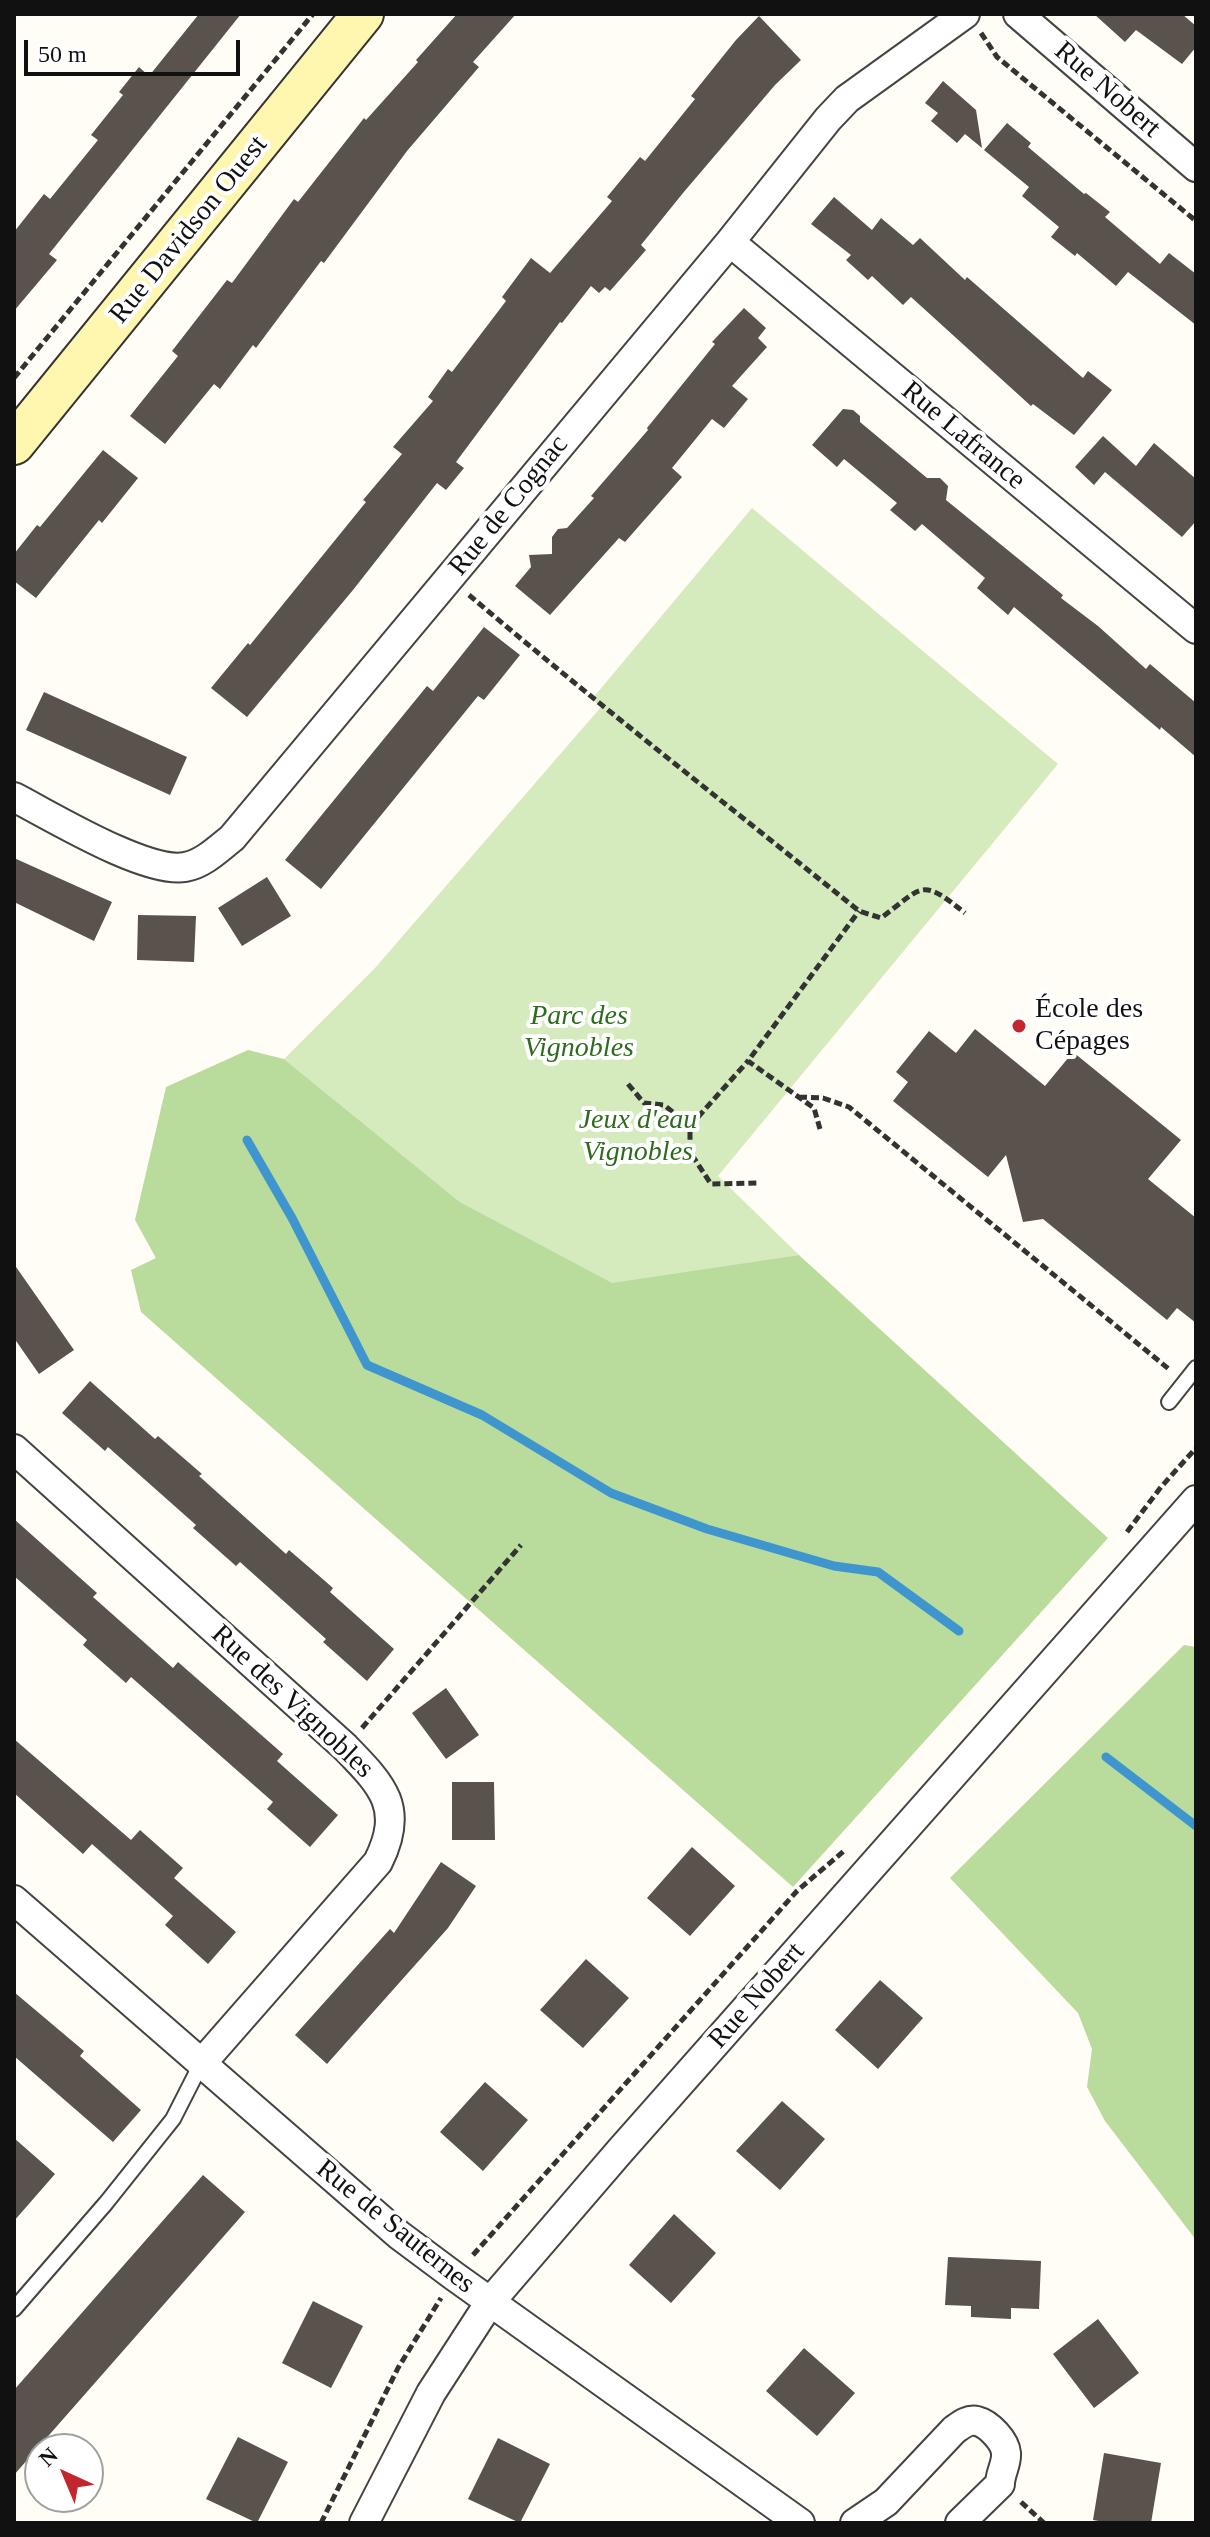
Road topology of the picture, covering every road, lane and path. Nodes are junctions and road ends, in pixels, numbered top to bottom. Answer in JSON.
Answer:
{"nodes":[{"id":1,"x":313,"y":14,"type":"edge"},
{"id":2,"x":363,"y":14,"type":"edge"},
{"id":3,"x":1018,"y":14,"type":"edge"},
{"id":4,"x":973,"y":24,"type":"edge"},
{"id":5,"x":1196,"y":167,"type":"edge"},
{"id":6,"x":1196,"y":221,"type":"edge"},
{"id":7,"x":730,"y":242,"type":"junction"},
{"id":8,"x":14,"y":378,"type":"edge"},
{"id":9,"x":14,"y":444,"type":"edge"},
{"id":10,"x":450,"y":579,"type":"junction"},
{"id":11,"x":1196,"y":629,"type":"edge"},
{"id":12,"x":14,"y":797,"type":"edge"},
{"id":13,"x":859,"y":911,"type":"junction"},
{"id":14,"x":965,"y":913,"type":"dead end"},
{"id":15,"x":748,"y":1061,"type":"junction"},
{"id":16,"x":628,"y":1084,"type":"dead end"},
{"id":17,"x":799,"y":1097,"type":"junction"},
{"id":18,"x":690,"y":1126,"type":"junction"},
{"id":19,"x":820,"y":1129,"type":"dead end"},
{"id":20,"x":760,"y":1183,"type":"dead end"},
{"id":21,"x":1196,"y":1368,"type":"edge"},
{"id":22,"x":1185,"y":1382,"type":"junction"},
{"id":23,"x":1169,"y":1402,"type":"dead end"},
{"id":24,"x":14,"y":1449,"type":"edge"},
{"id":25,"x":1196,"y":1500,"type":"edge"},
{"id":26,"x":521,"y":1545,"type":"dead end"},
{"id":27,"x":345,"y":1747,"type":"junction"},
{"id":28,"x":14,"y":1900,"type":"edge"},
{"id":29,"x":201,"y":2064,"type":"junction"},
{"id":30,"x":490,"y":2302,"type":"junction"},
{"id":31,"x":14,"y":2309,"type":"edge"},
{"id":32,"x":364,"y":2523,"type":"edge"},
{"id":33,"x":800,"y":2523,"type":"edge"},
{"id":34,"x":855,"y":2523,"type":"edge"},
{"id":35,"x":960,"y":2523,"type":"edge"}],
"edges":[{"from":1,"to":8,"type":"path"},
{"from":2,"to":9,"type":"street","name":"Rue Davidson Ouest"},
{"from":3,"to":5,"type":"street","name":"Rue Nobert"},
{"from":4,"to":6,"type":"path"},
{"from":4,"to":7,"type":"street","name":"Rue de Cognac"},
{"from":7,"to":10,"type":"street","name":"Rue de Cognac"},
{"from":7,"to":11,"type":"street","name":"Rue Lafrance"},
{"from":10,"to":12,"type":"street","name":"Rue de Cognac"},
{"from":10,"to":13,"type":"path"},
{"from":13,"to":14,"type":"path"},
{"from":13,"to":15,"type":"path"},
{"from":15,"to":17,"type":"path"},
{"from":15,"to":18,"type":"path"},
{"from":16,"to":18,"type":"path"},
{"from":17,"to":19,"type":"path"},
{"from":17,"to":22,"type":"path"},
{"from":18,"to":20,"type":"path"},
{"from":21,"to":22,"type":"lane"},
{"from":22,"to":23,"type":"lane"},
{"from":24,"to":27,"type":"street","name":"Rue des Vignobles"},
{"from":25,"to":30,"type":"street","name":"Rue Nobert"},
{"from":26,"to":27,"type":"path"},
{"from":27,"to":29,"type":"street","name":"Rue des Vignobles"},
{"from":28,"to":29,"type":"street","name":"Rue de Sauternes"},
{"from":29,"to":30,"type":"street","name":"Rue de Sauternes"},
{"from":29,"to":31,"type":"lane"},
{"from":30,"to":32,"type":"street","name":"Rue Nobert"},
{"from":30,"to":33,"type":"street","name":"Rue de Sauternes"},
{"from":34,"to":35,"type":"street"}]}
